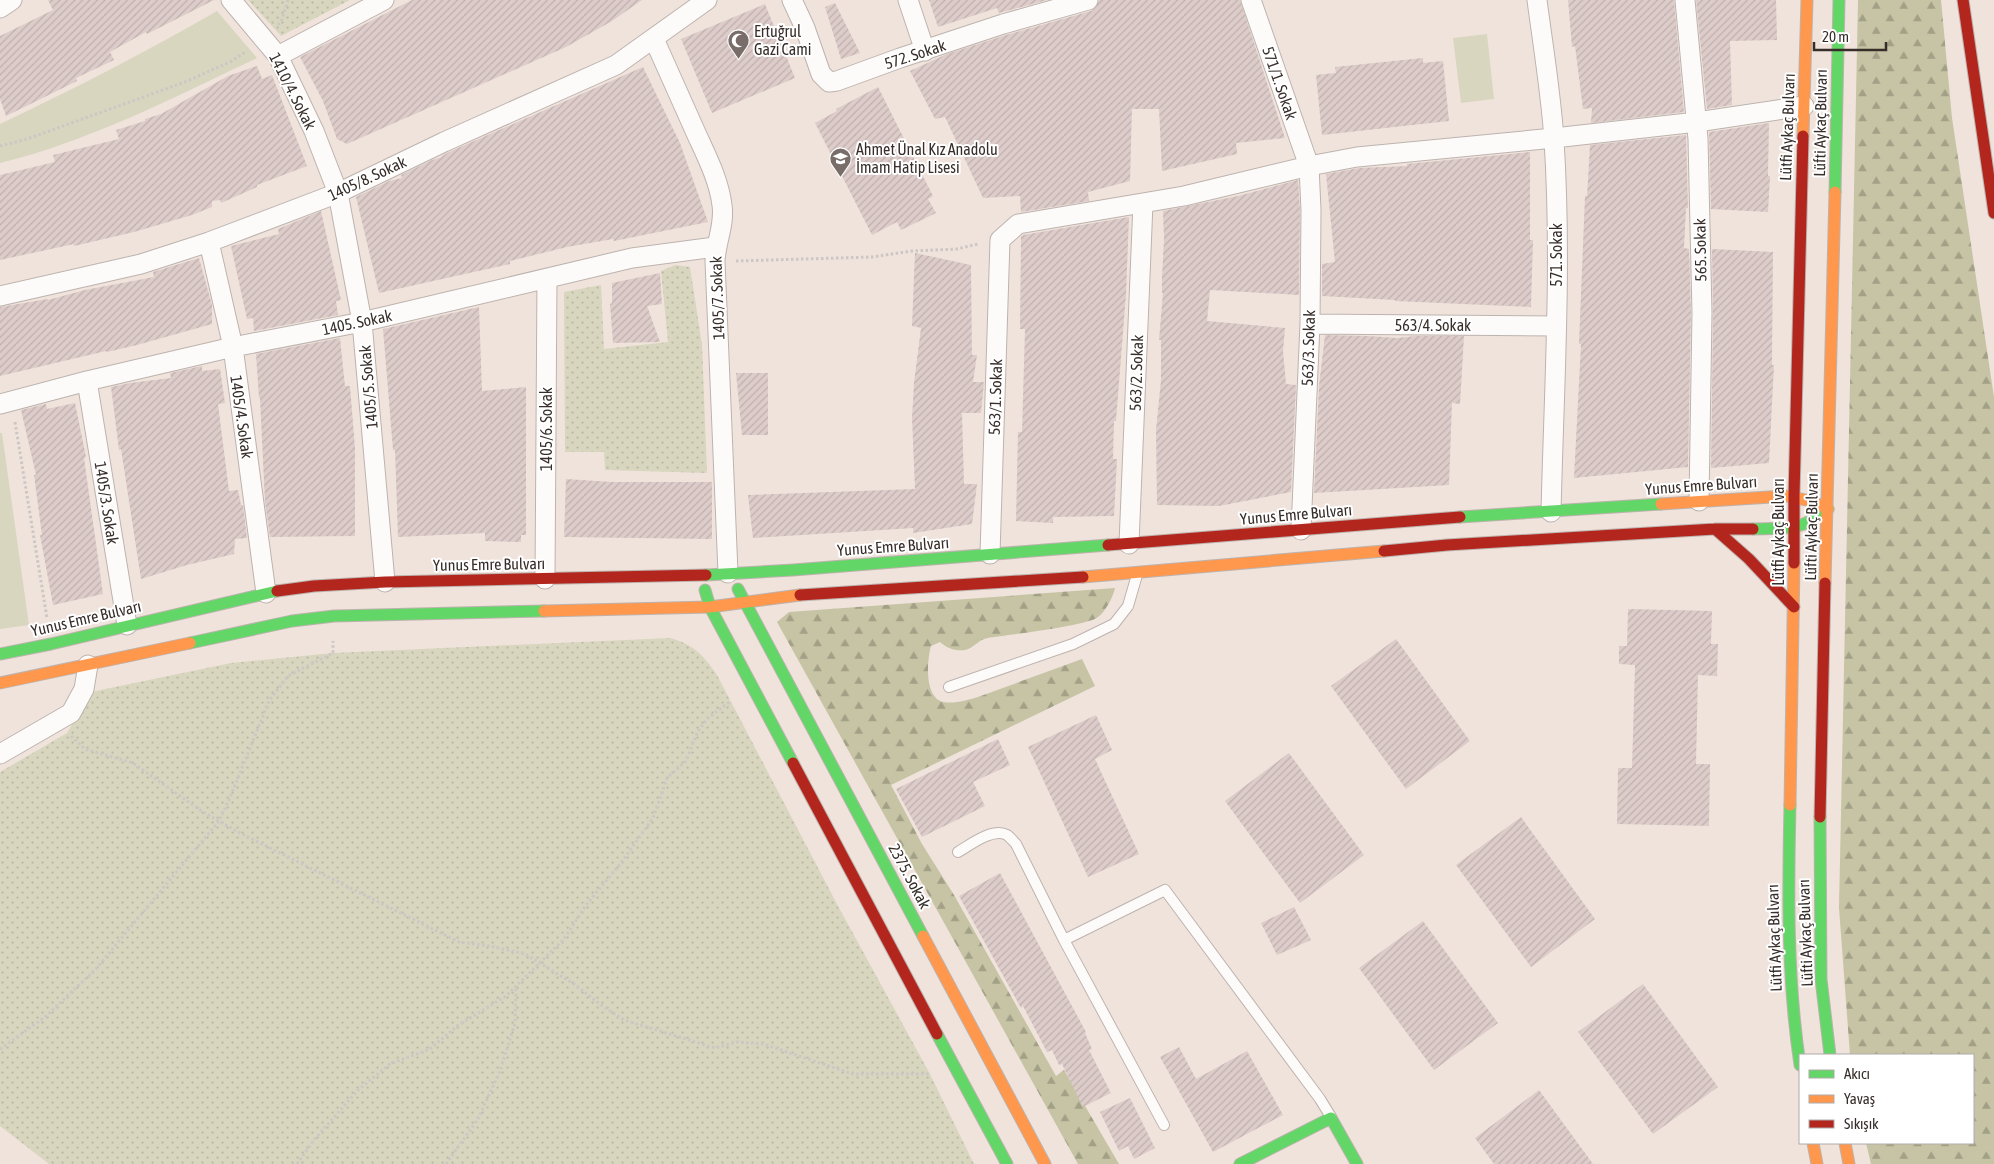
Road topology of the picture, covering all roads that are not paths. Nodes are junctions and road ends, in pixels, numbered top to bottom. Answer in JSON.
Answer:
{"nodes":[{"id":1,"x":12,"y":0,"type":"edge"},
{"id":2,"x":231,"y":0,"type":"edge"},
{"id":3,"x":384,"y":0,"type":"edge"},
{"id":4,"x":707,"y":0,"type":"edge"},
{"id":5,"x":792,"y":0,"type":"edge"},
{"id":6,"x":908,"y":0,"type":"edge"},
{"id":7,"x":1086,"y":0,"type":"edge"},
{"id":8,"x":1251,"y":0,"type":"edge"},
{"id":9,"x":1537,"y":0,"type":"edge"},
{"id":10,"x":1685,"y":0,"type":"edge"},
{"id":11,"x":1807,"y":0,"type":"edge"},
{"id":12,"x":1839,"y":0,"type":"edge"},
{"id":13,"x":1964,"y":0,"type":"edge"},
{"id":14,"x":0,"y":8,"type":"edge"},
{"id":15,"x":654,"y":39,"type":"junction"},
{"id":16,"x":925,"y":51,"type":"junction"},
{"id":17,"x":278,"y":56,"type":"junction"},
{"id":18,"x":1804,"y":106,"type":"junction"},
{"id":19,"x":1697,"y":122,"type":"junction"},
{"id":20,"x":1554,"y":138,"type":"junction"},
{"id":21,"x":1309,"y":166,"type":"junction"},
{"id":22,"x":338,"y":193,"type":"junction"},
{"id":23,"x":1143,"y":203,"type":"junction"},
{"id":24,"x":1994,"y":213,"type":"edge"},
{"id":25,"x":209,"y":242,"type":"junction"},
{"id":26,"x":715,"y":254,"type":"junction"},
{"id":27,"x":547,"y":278,"type":"junction"},
{"id":28,"x":0,"y":296,"type":"edge"},
{"id":29,"x":362,"y":322,"type":"junction"},
{"id":30,"x":1310,"y":324,"type":"junction"},
{"id":31,"x":1556,"y":326,"type":"junction"},
{"id":32,"x":233,"y":347,"type":"junction"},
{"id":33,"x":87,"y":381,"type":"junction"},
{"id":34,"x":6,"y":403,"type":"edge"},
{"id":35,"x":1794,"y":496,"type":"junction"},
{"id":36,"x":1699,"y":502,"type":"junction"},
{"id":37,"x":1828,"y":509,"type":"junction"},
{"id":38,"x":1552,"y":525,"type":"junction"},
{"id":39,"x":1794,"y":528,"type":"junction"},
{"id":40,"x":1715,"y":529,"type":"junction"},
{"id":41,"x":1301,"y":530,"type":"junction"},
{"id":42,"x":1445,"y":532,"type":"junction"},
{"id":43,"x":1129,"y":544,"type":"junction"},
{"id":44,"x":990,"y":554,"type":"junction"},
{"id":45,"x":728,"y":573,"type":"junction"},
{"id":46,"x":1138,"y":573,"type":"junction"},
{"id":47,"x":704,"y":575,"type":"junction"},
{"id":48,"x":545,"y":579,"type":"junction"},
{"id":49,"x":385,"y":582,"type":"junction"},
{"id":50,"x":266,"y":593,"type":"junction"},
{"id":51,"x":746,"y":603,"type":"junction"},
{"id":52,"x":710,"y":607,"type":"junction"},
{"id":53,"x":1794,"y":607,"type":"junction"},
{"id":54,"x":127,"y":625,"type":"junction"},
{"id":55,"x":0,"y":654,"type":"edge"},
{"id":56,"x":88,"y":665,"type":"junction"},
{"id":57,"x":0,"y":683,"type":"edge"},
{"id":58,"x":949,"y":687,"type":"dead end"},
{"id":59,"x":0,"y":754,"type":"edge"},
{"id":60,"x":958,"y":852,"type":"dead end"},
{"id":61,"x":1064,"y":940,"type":"junction"},
{"id":62,"x":1830,"y":1054,"type":"edge"},
{"id":63,"x":1799,"y":1058,"type":"edge"},
{"id":64,"x":1331,"y":1118,"type":"junction"},
{"id":65,"x":1164,"y":1125,"type":"dead end"},
{"id":66,"x":1813,"y":1144,"type":"edge"},
{"id":67,"x":1845,"y":1144,"type":"edge"},
{"id":68,"x":1007,"y":1164,"type":"edge"},
{"id":69,"x":1045,"y":1164,"type":"edge"},
{"id":70,"x":1240,"y":1164,"type":"edge"},
{"id":71,"x":1357,"y":1164,"type":"edge"},
{"id":72,"x":1817,"y":1164,"type":"edge"},
{"id":73,"x":1849,"y":1164,"type":"edge"}],
"edges":[{"from":1,"to":14,"type":"street"},
{"from":2,"to":17,"type":"street","name":"1410/4. Sokak"},
{"from":3,"to":17,"type":"street"},
{"from":4,"to":15,"type":"street","name":"1405/8. Sokak"},
{"from":5,"to":16,"type":"street","name":"572. Sokak"},
{"from":6,"to":16,"type":"street"},
{"from":7,"to":16,"type":"street","name":"572. Sokak"},
{"from":8,"to":21,"type":"street","name":"571/1. Sokak"},
{"from":9,"to":20,"type":"street","name":"571. Sokak"},
{"from":10,"to":19,"type":"street","name":"565. Sokak"},
{"from":11,"to":18,"type":"main road","name":"Lütfi Aykaç Bulvarı"},
{"from":12,"to":37,"type":"main road","name":"Lüfti Aykaç Bulvarı"},
{"from":13,"to":24,"type":"main road"},
{"from":15,"to":22,"type":"street","name":"1405/8. Sokak"},
{"from":15,"to":26,"type":"street","name":"1405/7. Sokak"},
{"from":17,"to":22,"type":"street","name":"1410/4. Sokak"},
{"from":18,"to":19,"type":"street"},
{"from":18,"to":35,"type":"main road","name":"Lütfi Aykaç Bulvarı"},
{"from":19,"to":20,"type":"street"},
{"from":19,"to":36,"type":"street","name":"565. Sokak"},
{"from":20,"to":21,"type":"street"},
{"from":20,"to":31,"type":"street","name":"571. Sokak"},
{"from":21,"to":23,"type":"street"},
{"from":21,"to":30,"type":"street","name":"563/3. Sokak"},
{"from":22,"to":25,"type":"street","name":"1405/8. Sokak"},
{"from":22,"to":29,"type":"street","name":"1405/5. Sokak"},
{"from":23,"to":43,"type":"street","name":"563/2. Sokak"},
{"from":23,"to":44,"type":"street","name":"563/1. Sokak"},
{"from":25,"to":28,"type":"street","name":"1405/8. Sokak"},
{"from":25,"to":32,"type":"street","name":"1405/4. Sokak"},
{"from":26,"to":27,"type":"street","name":"1405. Sokak"},
{"from":26,"to":45,"type":"street","name":"1405/7. Sokak"},
{"from":27,"to":29,"type":"street","name":"1405. Sokak"},
{"from":27,"to":48,"type":"street","name":"1405/6. Sokak"},
{"from":29,"to":32,"type":"street","name":"1405. Sokak"},
{"from":29,"to":49,"type":"street","name":"1405/5. Sokak"},
{"from":30,"to":31,"type":"street","name":"563/4. Sokak"},
{"from":30,"to":41,"type":"street","name":"563/3. Sokak"},
{"from":31,"to":38,"type":"street","name":"571. Sokak"},
{"from":32,"to":33,"type":"street","name":"1405. Sokak"},
{"from":32,"to":50,"type":"street","name":"1405/4. Sokak"},
{"from":33,"to":34,"type":"street","name":"1405. Sokak"},
{"from":33,"to":54,"type":"street","name":"1405/3. Sokak"},
{"from":35,"to":36,"type":"main road","name":"Yunus Emre Bulvarı"},
{"from":35,"to":37,"type":"main road","name":"Yunus Emre Bulvarı"},
{"from":35,"to":39,"type":"main road","name":"Lütfi Aykaç Bulvarı"},
{"from":36,"to":38,"type":"main road","name":"Yunus Emre Bulvarı"},
{"from":37,"to":39,"type":"main road","name":"Yunus Emre Bulvarı"},
{"from":37,"to":62,"type":"main road","name":"Lüfti Aykaç Bulvarı"},
{"from":38,"to":40,"type":"main road","name":"Yunus Emre Bulvarı"},
{"from":38,"to":42,"type":"main road","name":"Yunus Emre Bulvarı"},
{"from":38,"to":42,"type":"main road","name":"Yunus Emre Bulvarı"},
{"from":39,"to":40,"type":"main road","name":"Yunus Emre Bulvarı"},
{"from":39,"to":53,"type":"main road","name":"Lütfi Aykaç Bulvarı"},
{"from":40,"to":53,"type":"main road"},
{"from":41,"to":42,"type":"main road","name":"Yunus Emre Bulvarı"},
{"from":41,"to":43,"type":"main road","name":"Yunus Emre Bulvarı"},
{"from":42,"to":46,"type":"main road","name":"Yunus Emre Bulvarı"},
{"from":43,"to":44,"type":"main road","name":"Yunus Emre Bulvarı"},
{"from":44,"to":45,"type":"main road","name":"Yunus Emre Bulvarı"},
{"from":45,"to":47,"type":"main road","name":"Yunus Emre Bulvarı"},
{"from":45,"to":51,"type":"main road","name":"2375. Sokak"},
{"from":46,"to":51,"type":"main road","name":"Yunus Emre Bulvarı"},
{"from":46,"to":58,"type":"lane"},
{"from":47,"to":48,"type":"main road","name":"Yunus Emre Bulvarı"},
{"from":47,"to":52,"type":"main road"},
{"from":48,"to":49,"type":"main road","name":"Yunus Emre Bulvarı"},
{"from":49,"to":50,"type":"main road","name":"Yunus Emre Bulvarı"},
{"from":50,"to":54,"type":"main road","name":"Yunus Emre Bulvarı"},
{"from":51,"to":52,"type":"main road","name":"Yunus Emre Bulvarı"},
{"from":51,"to":69,"type":"main road","name":"2375. Sokak"},
{"from":52,"to":56,"type":"main road","name":"Yunus Emre Bulvarı"},
{"from":52,"to":68,"type":"main road"},
{"from":53,"to":63,"type":"main road","name":"Lütfi Aykaç Bulvarı"},
{"from":54,"to":55,"type":"main road","name":"Yunus Emre Bulvarı"},
{"from":56,"to":57,"type":"main road","name":"Yunus Emre Bulvarı"},
{"from":56,"to":59,"type":"street"},
{"from":60,"to":61,"type":"lane"},
{"from":61,"to":64,"type":"lane"},
{"from":61,"to":65,"type":"lane"},
{"from":64,"to":70,"type":"main road"},
{"from":64,"to":71,"type":"main road"},
{"from":66,"to":72,"type":"main road"},
{"from":67,"to":73,"type":"main road"}]}
